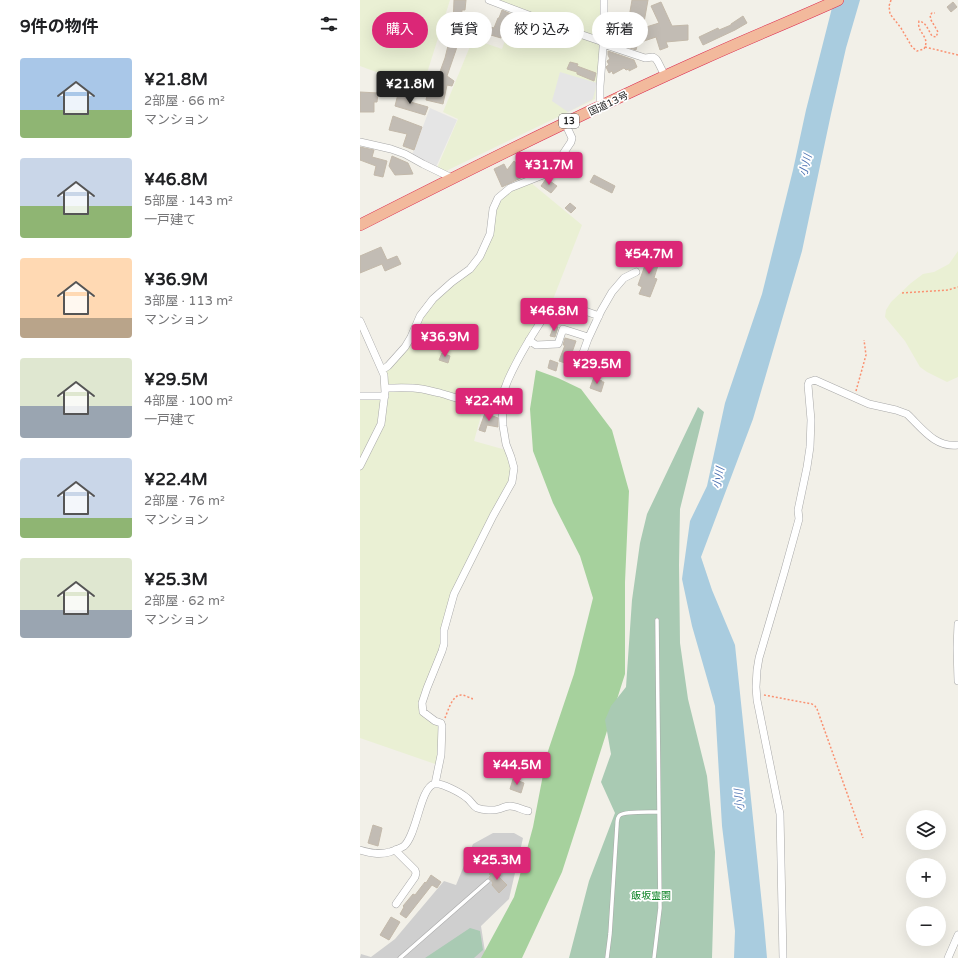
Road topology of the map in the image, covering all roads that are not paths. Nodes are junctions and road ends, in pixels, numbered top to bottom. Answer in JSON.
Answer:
{"nodes":[{"id":1,"x":489,"y":0,"type":"edge"},
{"id":2,"x":604,"y":0,"type":"edge"},
{"id":3,"x":838,"y":0,"type":"edge"},
{"id":4,"x":604,"y":12,"type":"edge"},
{"id":5,"x":592,"y":39,"type":"edge"},
{"id":6,"x":603,"y":48,"type":"edge"},
{"id":7,"x":617,"y":48,"type":"edge"},
{"id":8,"x":665,"y":76,"type":"junction"},
{"id":9,"x":600,"y":106,"type":"junction"},
{"id":10,"x":565,"y":123,"type":"junction"},
{"id":11,"x":360,"y":142,"type":"edge"},
{"id":12,"x":452,"y":178,"type":"junction"},
{"id":13,"x":360,"y":225,"type":"edge"},
{"id":14,"x":636,"y":272,"type":"dead end"},
{"id":15,"x":598,"y":316,"type":"junction"},
{"id":16,"x":360,"y":321,"type":"edge"},
{"id":17,"x":588,"y":337,"type":"junction"},
{"id":18,"x":529,"y":340,"type":"junction"},
{"id":19,"x":580,"y":361,"type":"dead end"},
{"id":20,"x":382,"y":370,"type":"junction"},
{"id":21,"x":385,"y":392,"type":"junction"},
{"id":22,"x":360,"y":396,"type":"edge"},
{"id":23,"x":499,"y":398,"type":"junction"},
{"id":24,"x":958,"y":444,"type":"edge"},
{"id":25,"x":360,"y":466,"type":"edge"},
{"id":26,"x":657,"y":620,"type":"dead end"},
{"id":27,"x":958,"y":624,"type":"edge"},
{"id":28,"x":958,"y":681,"type":"edge"},
{"id":29,"x":435,"y":784,"type":"junction"},
{"id":30,"x":528,"y":811,"type":"dead end"},
{"id":31,"x":659,"y":812,"type":"junction"},
{"id":32,"x":360,"y":850,"type":"edge"},
{"id":33,"x":396,"y":850,"type":"junction"},
{"id":34,"x":488,"y":881,"type":"dead end"},
{"id":35,"x":396,"y":904,"type":"dead end"},
{"id":36,"x":958,"y":936,"type":"edge"},
{"id":37,"x":400,"y":958,"type":"edge"},
{"id":38,"x":607,"y":958,"type":"edge"},
{"id":39,"x":654,"y":958,"type":"edge"},
{"id":40,"x":783,"y":958,"type":"edge"},
{"id":41,"x":948,"y":958,"type":"edge"}],
"edges":[{"from":1,"to":5,"type":"street"},
{"from":2,"to":4,"type":"street"},
{"from":3,"to":8,"type":"highway","name":"国道13号","number":"13"},
{"from":6,"to":9,"type":"street"},
{"from":7,"to":8,"type":"street"},
{"from":8,"to":9,"type":"highway","name":"国道13号","number":"13"},
{"from":9,"to":10,"type":"highway","name":"国道13号","number":"13"},
{"from":10,"to":12,"type":"highway","name":"国道13号","number":"13"},
{"from":10,"to":20,"type":"street"},
{"from":11,"to":12,"type":"street"},
{"from":12,"to":13,"type":"highway","name":"国道13号","number":"13"},
{"from":14,"to":15,"type":"street"},
{"from":15,"to":17,"type":"street"},
{"from":15,"to":18,"type":"street"},
{"from":16,"to":20,"type":"street"},
{"from":17,"to":18,"type":"street"},
{"from":17,"to":19,"type":"street"},
{"from":18,"to":23,"type":"street"},
{"from":20,"to":21,"type":"street"},
{"from":21,"to":22,"type":"street"},
{"from":21,"to":23,"type":"street"},
{"from":21,"to":25,"type":"street"},
{"from":23,"to":29,"type":"street"},
{"from":24,"to":40,"type":"street"},
{"from":26,"to":31,"type":"lane"},
{"from":27,"to":28,"type":"street"},
{"from":29,"to":30,"type":"street"},
{"from":29,"to":33,"type":"street"},
{"from":31,"to":38,"type":"lane"},
{"from":31,"to":39,"type":"lane"},
{"from":32,"to":33,"type":"street"},
{"from":33,"to":35,"type":"street"},
{"from":34,"to":37,"type":"lane"},
{"from":36,"to":41,"type":"street"}]}
